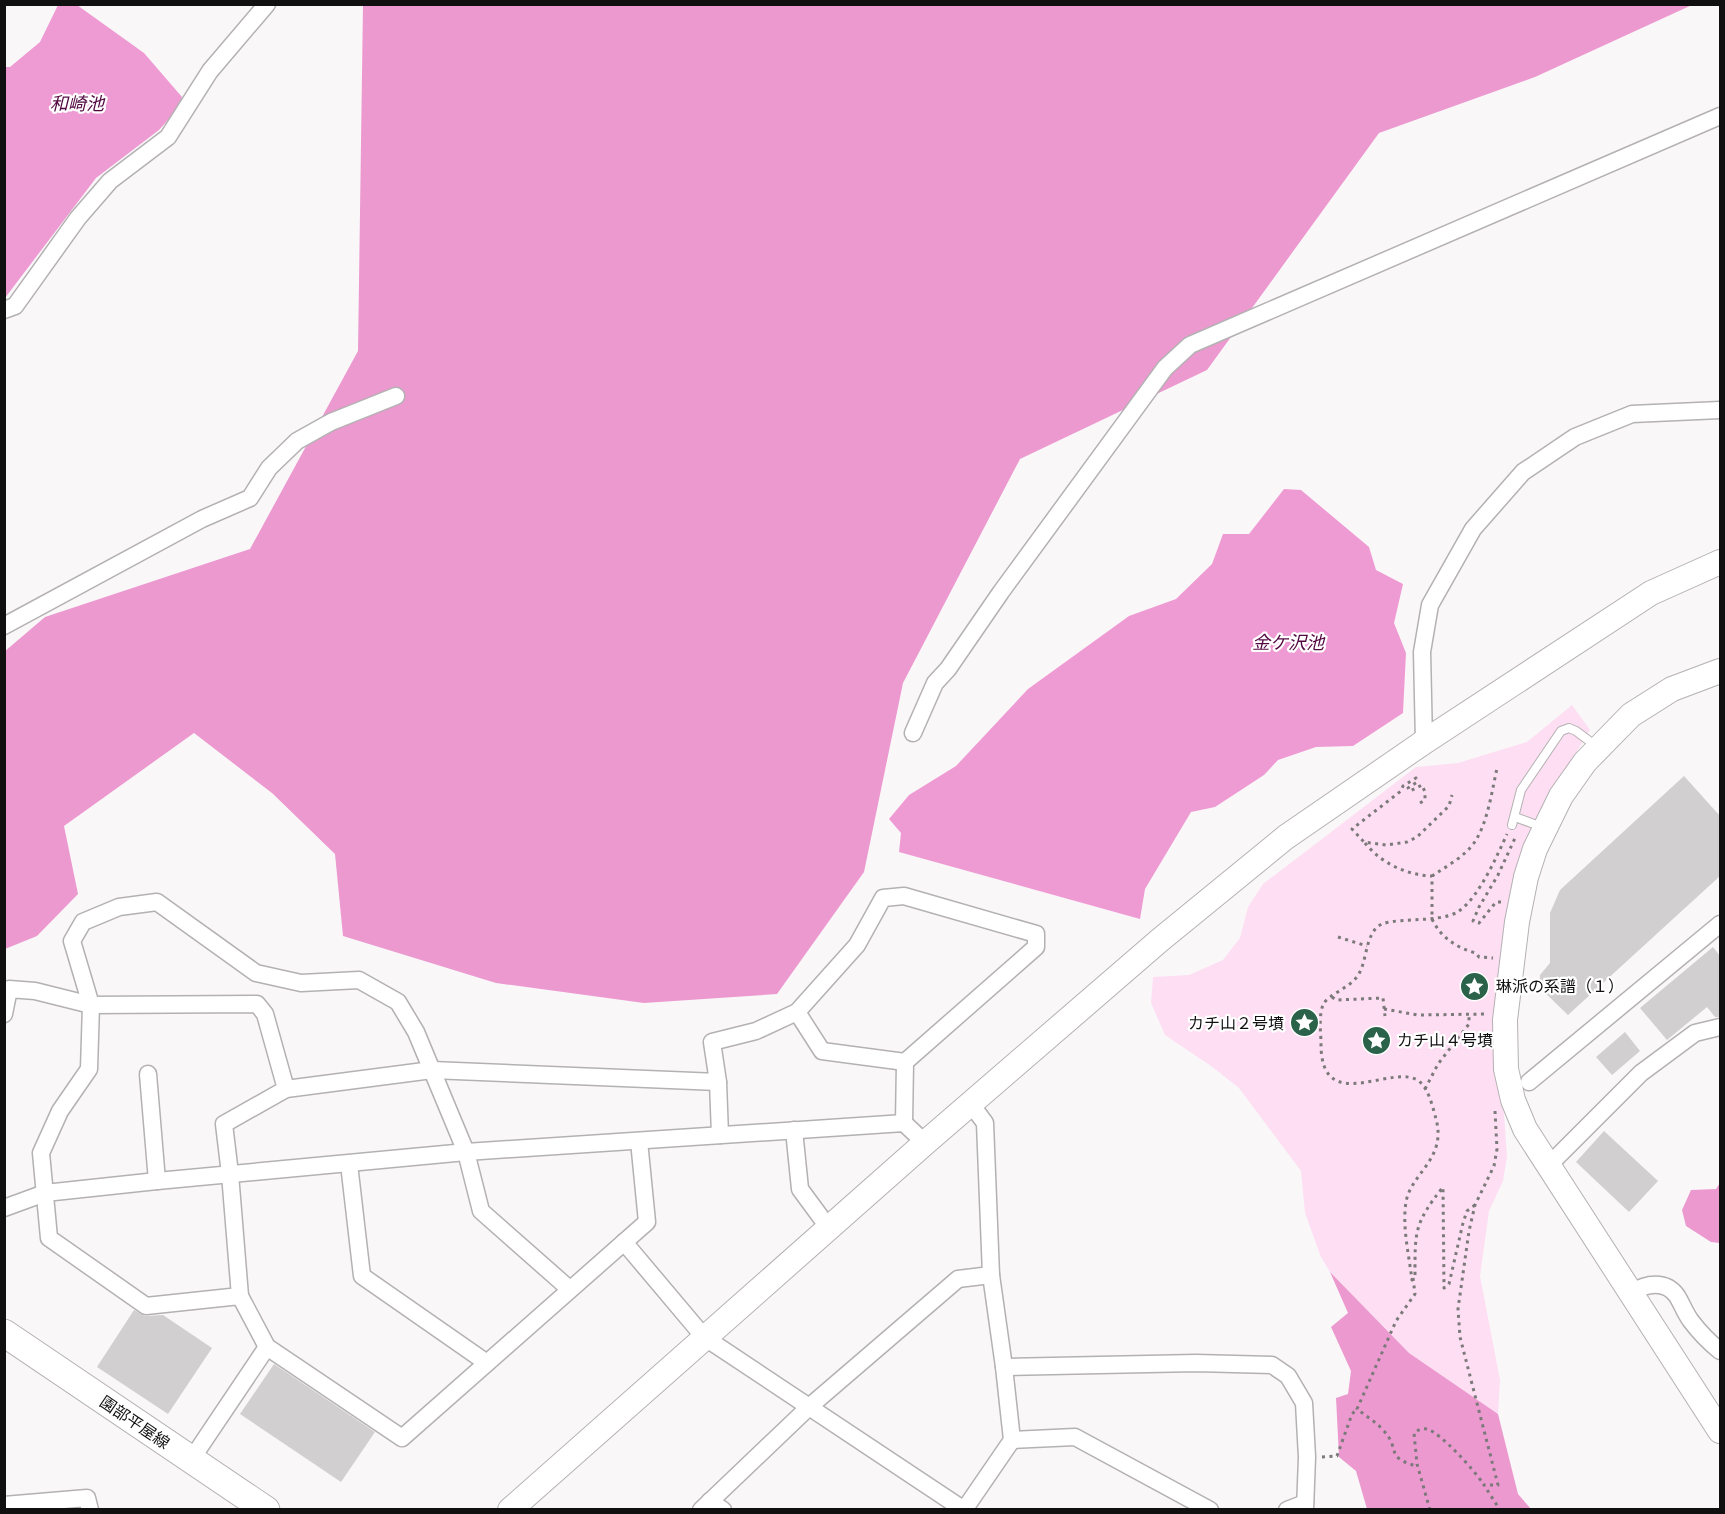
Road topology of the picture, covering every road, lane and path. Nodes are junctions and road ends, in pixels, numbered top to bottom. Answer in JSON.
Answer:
{"nodes":[{"id":1,"x":267,"y":4,"type":"edge"},
{"id":2,"x":1720,"y":116,"type":"edge"},
{"id":3,"x":4,"y":310,"type":"edge"},
{"id":4,"x":396,"y":396,"type":"dead end"},
{"id":5,"x":1720,"y":410,"type":"edge"},
{"id":6,"x":1720,"y":562,"type":"edge"},
{"id":7,"x":4,"y":626,"type":"edge"},
{"id":8,"x":1720,"y":671,"type":"edge"},
{"id":9,"x":913,"y":733,"type":"dead end"},
{"id":10,"x":1424,"y":742,"type":"junction"},
{"id":11,"x":1598,"y":748,"type":"junction"},
{"id":12,"x":1497,"y":768,"type":"dead end"},
{"id":13,"x":1452,"y":795,"type":"dead end"},
{"id":14,"x":1420,"y":803,"type":"dead end"},
{"id":15,"x":1524,"y":823,"type":"junction"},
{"id":16,"x":1364,"y":842,"type":"junction"},
{"id":17,"x":1432,"y":876,"type":"junction"},
{"id":18,"x":1506,"y":907,"type":"dead end"},
{"id":19,"x":1432,"y":919,"type":"junction"},
{"id":20,"x":1719,"y":927,"type":"edge"},
{"id":21,"x":1338,"y":938,"type":"dead end"},
{"id":22,"x":1368,"y":946,"type":"junction"},
{"id":23,"x":1498,"y":959,"type":"dead end"},
{"id":24,"x":1332,"y":997,"type":"junction"},
{"id":25,"x":91,"y":1005,"type":"junction"},
{"id":26,"x":1384,"y":1009,"type":"junction"},
{"id":27,"x":797,"y":1012,"type":"junction"},
{"id":28,"x":4,"y":1014,"type":"edge"},
{"id":29,"x":1469,"y":1014,"type":"junction"},
{"id":30,"x":1490,"y":1014,"type":"dead end"},
{"id":31,"x":1385,"y":1017,"type":"dead end"},
{"id":32,"x":1720,"y":1027,"type":"edge"},
{"id":33,"x":904,"y":1062,"type":"junction"},
{"id":34,"x":432,"y":1070,"type":"junction"},
{"id":35,"x":148,"y":1074,"type":"dead end"},
{"id":36,"x":718,"y":1082,"type":"junction"},
{"id":37,"x":1529,"y":1082,"type":"dead end"},
{"id":38,"x":286,"y":1089,"type":"junction"},
{"id":39,"x":1425,"y":1089,"type":"junction"},
{"id":40,"x":1494,"y":1102,"type":"dead end"},
{"id":41,"x":971,"y":1104,"type":"junction"},
{"id":42,"x":904,"y":1123,"type":"junction"},
{"id":43,"x":794,"y":1130,"type":"junction"},
{"id":44,"x":720,"y":1135,"type":"junction"},
{"id":45,"x":639,"y":1141,"type":"junction"},
{"id":46,"x":925,"y":1143,"type":"junction"},
{"id":47,"x":465,"y":1152,"type":"junction"},
{"id":48,"x":349,"y":1164,"type":"junction"},
{"id":49,"x":1548,"y":1166,"type":"junction"},
{"id":50,"x":230,"y":1174,"type":"junction"},
{"id":51,"x":157,"y":1180,"type":"junction"},
{"id":52,"x":45,"y":1193,"type":"junction"},
{"id":53,"x":1475,"y":1205,"type":"junction"},
{"id":54,"x":4,"y":1208,"type":"edge"},
{"id":55,"x":828,"y":1227,"type":"junction"},
{"id":56,"x":624,"y":1242,"type":"junction"},
{"id":57,"x":991,"y":1275,"type":"junction"},
{"id":58,"x":1413,"y":1278,"type":"junction"},
{"id":59,"x":566,"y":1286,"type":"dead end"},
{"id":60,"x":1632,"y":1293,"type":"junction"},
{"id":61,"x":240,"y":1296,"type":"junction"},
{"id":62,"x":704,"y":1337,"type":"junction"},
{"id":63,"x":6,"y":1338,"type":"edge"},
{"id":64,"x":267,"y":1347,"type":"junction"},
{"id":65,"x":1720,"y":1351,"type":"edge"},
{"id":66,"x":487,"y":1363,"type":"junction"},
{"id":67,"x":1004,"y":1367,"type":"junction"},
{"id":68,"x":809,"y":1407,"type":"junction"},
{"id":69,"x":1357,"y":1409,"type":"junction"},
{"id":70,"x":1720,"y":1431,"type":"edge"},
{"id":71,"x":1012,"y":1440,"type":"junction"},
{"id":72,"x":1307,"y":1457,"type":"junction"},
{"id":73,"x":190,"y":1460,"type":"junction"},
{"id":74,"x":1417,"y":1466,"type":"junction"},
{"id":75,"x":1484,"y":1485,"type":"junction"},
{"id":76,"x":4,"y":1505,"type":"edge"},
{"id":77,"x":1305,"y":1506,"type":"edge"},
{"id":78,"x":711,"y":1507,"type":"edge"},
{"id":79,"x":90,"y":1509,"type":"edge"},
{"id":80,"x":266,"y":1509,"type":"edge"},
{"id":81,"x":510,"y":1509,"type":"edge"},
{"id":82,"x":964,"y":1509,"type":"edge"},
{"id":83,"x":1210,"y":1509,"type":"edge"},
{"id":84,"x":1287,"y":1509,"type":"edge"},
{"id":85,"x":1430,"y":1509,"type":"edge"},
{"id":86,"x":1500,"y":1509,"type":"edge"}],
"edges":[{"from":1,"to":3,"type":"street"},
{"from":2,"to":9,"type":"street"},
{"from":4,"to":7,"type":"street"},
{"from":5,"to":10,"type":"street"},
{"from":6,"to":10,"type":"street"},
{"from":8,"to":11,"type":"street"},
{"from":10,"to":41,"type":"street"},
{"from":11,"to":15,"type":"street"},
{"from":11,"to":15,"type":"lane"},
{"from":12,"to":17,"type":"path"},
{"from":13,"to":16,"type":"path"},
{"from":14,"to":16,"type":"path"},
{"from":15,"to":18,"type":"path"},
{"from":15,"to":19,"type":"path"},
{"from":15,"to":49,"type":"street"},
{"from":16,"to":17,"type":"path"},
{"from":17,"to":19,"type":"path"},
{"from":19,"to":22,"type":"path"},
{"from":19,"to":23,"type":"path"},
{"from":20,"to":37,"type":"street"},
{"from":21,"to":22,"type":"path"},
{"from":22,"to":24,"type":"path"},
{"from":24,"to":26,"type":"path"},
{"from":24,"to":39,"type":"path"},
{"from":25,"to":28,"type":"street"},
{"from":25,"to":34,"type":"street"},
{"from":25,"to":38,"type":"street"},
{"from":25,"to":52,"type":"street"},
{"from":26,"to":29,"type":"path"},
{"from":26,"to":31,"type":"path"},
{"from":27,"to":33,"type":"street"},
{"from":27,"to":33,"type":"street"},
{"from":27,"to":36,"type":"street"},
{"from":29,"to":30,"type":"path"},
{"from":29,"to":39,"type":"path"},
{"from":32,"to":49,"type":"street"},
{"from":33,"to":42,"type":"street"},
{"from":34,"to":36,"type":"street"},
{"from":34,"to":38,"type":"street"},
{"from":34,"to":47,"type":"street"},
{"from":35,"to":51,"type":"street"},
{"from":36,"to":44,"type":"street"},
{"from":38,"to":50,"type":"street"},
{"from":39,"to":58,"type":"path"},
{"from":40,"to":53,"type":"path"},
{"from":41,"to":46,"type":"street"},
{"from":41,"to":57,"type":"street"},
{"from":42,"to":43,"type":"street"},
{"from":42,"to":46,"type":"street"},
{"from":43,"to":44,"type":"street"},
{"from":43,"to":55,"type":"street"},
{"from":44,"to":45,"type":"street"},
{"from":45,"to":47,"type":"street"},
{"from":45,"to":56,"type":"street"},
{"from":46,"to":55,"type":"street"},
{"from":47,"to":48,"type":"street"},
{"from":47,"to":59,"type":"street"},
{"from":48,"to":50,"type":"street"},
{"from":48,"to":66,"type":"street"},
{"from":49,"to":60,"type":"street"},
{"from":50,"to":51,"type":"street"},
{"from":50,"to":61,"type":"street"},
{"from":51,"to":52,"type":"street"},
{"from":52,"to":54,"type":"street"},
{"from":52,"to":61,"type":"street"},
{"from":53,"to":58,"type":"path"},
{"from":53,"to":75,"type":"path"},
{"from":55,"to":62,"type":"street"},
{"from":56,"to":62,"type":"street"},
{"from":56,"to":66,"type":"street"},
{"from":57,"to":67,"type":"street"},
{"from":57,"to":68,"type":"street"},
{"from":58,"to":69,"type":"path"},
{"from":60,"to":65,"type":"street"},
{"from":60,"to":70,"type":"street"},
{"from":61,"to":64,"type":"street"},
{"from":62,"to":68,"type":"street"},
{"from":62,"to":81,"type":"street"},
{"from":63,"to":73,"type":"main road","name":"園部平屋線"},
{"from":64,"to":66,"type":"street"},
{"from":64,"to":73,"type":"street"},
{"from":67,"to":71,"type":"street"},
{"from":67,"to":72,"type":"street"},
{"from":68,"to":78,"type":"street"},
{"from":68,"to":82,"type":"street"},
{"from":69,"to":72,"type":"path"},
{"from":69,"to":74,"type":"path"},
{"from":71,"to":82,"type":"street"},
{"from":71,"to":83,"type":"street"},
{"from":72,"to":77,"type":"street"},
{"from":73,"to":80,"type":"main road","name":"園部平屋線"},
{"from":74,"to":75,"type":"path"},
{"from":74,"to":85,"type":"path"},
{"from":75,"to":86,"type":"path"},
{"from":76,"to":79,"type":"street"},
{"from":77,"to":84,"type":"street"}]}
